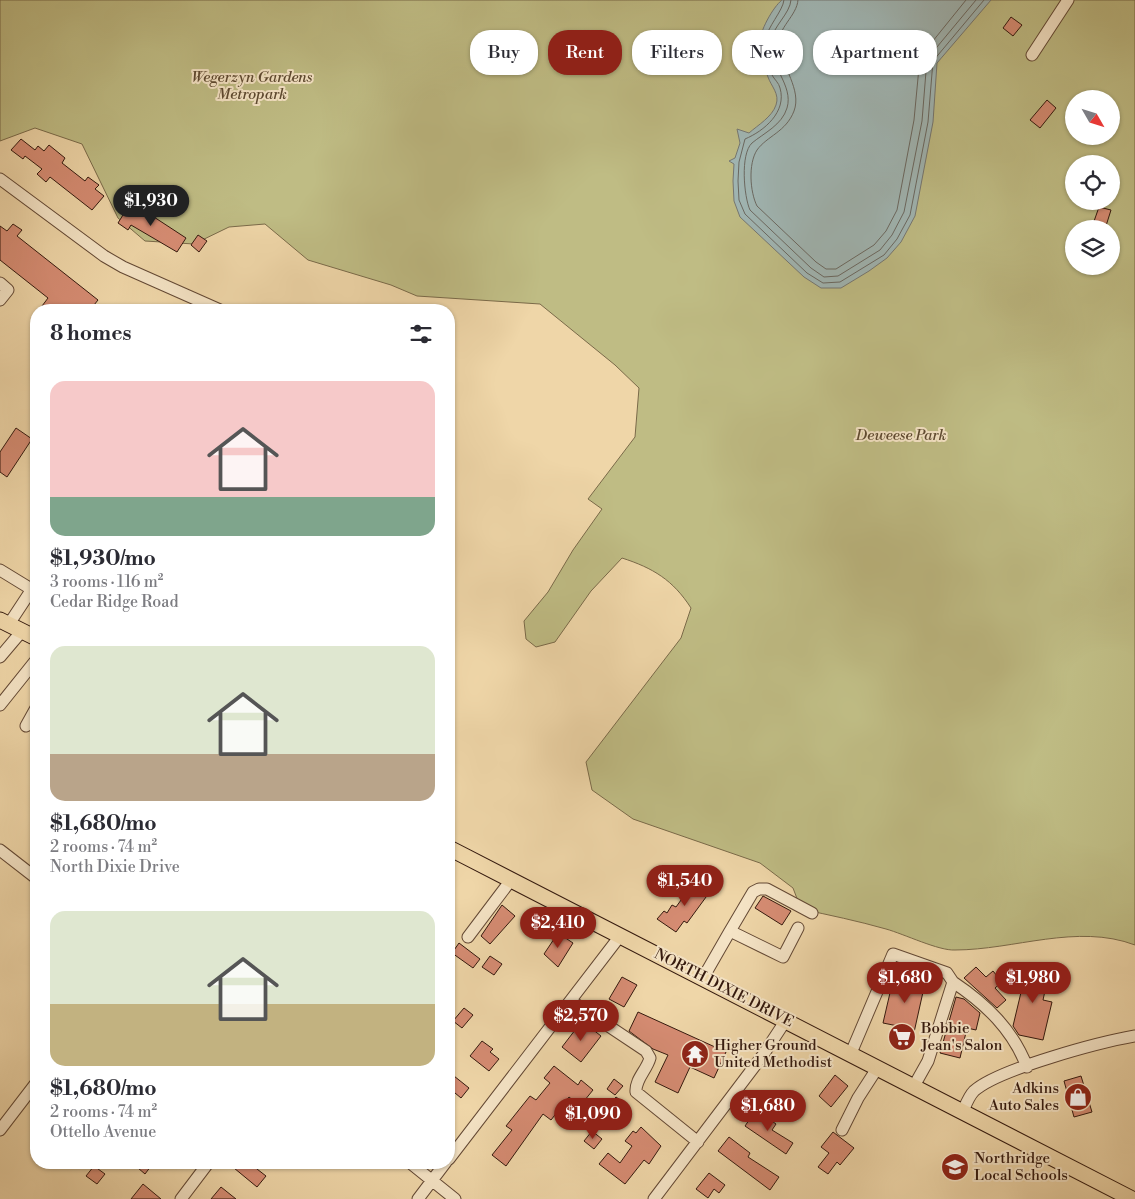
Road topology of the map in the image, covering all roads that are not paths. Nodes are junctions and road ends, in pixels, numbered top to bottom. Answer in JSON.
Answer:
{"nodes":[{"id":1,"x":1068,"y":0,"type":"edge"},
{"id":2,"x":1032,"y":54,"type":"dead end"},
{"id":3,"x":0,"y":179,"type":"edge"},
{"id":4,"x":0,"y":283,"type":"edge"},
{"id":5,"x":0,"y":300,"type":"edge"},
{"id":6,"x":206,"y":304,"type":"edge"},
{"id":7,"x":0,"y":570,"type":"edge"},
{"id":8,"x":30,"y":585,"type":"edge"},
{"id":9,"x":30,"y":595,"type":"edge"},
{"id":10,"x":10,"y":625,"type":"edge"},
{"id":11,"x":30,"y":635,"type":"edge"},
{"id":12,"x":0,"y":657,"type":"edge"},
{"id":13,"x":30,"y":668,"type":"edge"},
{"id":14,"x":0,"y":705,"type":"edge"},
{"id":15,"x":30,"y":719,"type":"edge"},
{"id":16,"x":26,"y":726,"type":"dead end"},
{"id":17,"x":0,"y":850,"type":"edge"},
{"id":18,"x":455,"y":852,"type":"edge"},
{"id":19,"x":30,"y":873,"type":"edge"},
{"id":20,"x":511,"y":880,"type":"junction"},
{"id":21,"x":812,"y":912,"type":"dead end"},
{"id":22,"x":798,"y":928,"type":"dead end"},
{"id":23,"x":730,"y":931,"type":"junction"},
{"id":24,"x":620,"y":936,"type":"junction"},
{"id":25,"x":468,"y":937,"type":"dead end"},
{"id":26,"x":703,"y":978,"type":"junction"},
{"id":27,"x":954,"y":982,"type":"junction"},
{"id":28,"x":572,"y":1001,"type":"junction"},
{"id":29,"x":786,"y":1020,"type":"junction"},
{"id":30,"x":1135,"y":1036,"type":"edge"},
{"id":31,"x":851,"y":1053,"type":"junction"},
{"id":32,"x":1027,"y":1067,"type":"junction"},
{"id":33,"x":878,"y":1068,"type":"junction"},
{"id":34,"x":914,"y":1086,"type":"junction"},
{"id":35,"x":30,"y":1091,"type":"edge"},
{"id":36,"x":963,"y":1111,"type":"junction"},
{"id":37,"x":0,"y":1130,"type":"edge"},
{"id":38,"x":842,"y":1130,"type":"dead end"},
{"id":39,"x":698,"y":1142,"type":"junction"},
{"id":40,"x":455,"y":1151,"type":"edge"},
{"id":41,"x":204,"y":1169,"type":"edge"},
{"id":42,"x":418,"y":1169,"type":"edge"},
{"id":43,"x":441,"y":1169,"type":"edge"},
{"id":44,"x":432,"y":1180,"type":"junction"},
{"id":45,"x":181,"y":1199,"type":"edge"},
{"id":46,"x":418,"y":1199,"type":"edge"},
{"id":47,"x":455,"y":1199,"type":"edge"},
{"id":48,"x":654,"y":1199,"type":"edge"},
{"id":49,"x":1131,"y":1199,"type":"edge"}],
"edges":[{"from":1,"to":2,"type":"street"},
{"from":3,"to":6,"type":"street"},
{"from":4,"to":5,"type":"street"},
{"from":7,"to":8,"type":"street"},
{"from":9,"to":10,"type":"street"},
{"from":10,"to":11,"type":"main road"},
{"from":10,"to":12,"type":"street"},
{"from":13,"to":14,"type":"street"},
{"from":15,"to":16,"type":"street"},
{"from":17,"to":19,"type":"street"},
{"from":18,"to":20,"type":"main road","name":"NORTH DIXIE DRIVE"},
{"from":20,"to":24,"type":"main road","name":"NORTH DIXIE DRIVE"},
{"from":20,"to":25,"type":"street"},
{"from":21,"to":23,"type":"street"},
{"from":22,"to":23,"type":"street"},
{"from":23,"to":26,"type":"street"},
{"from":24,"to":26,"type":"main road","name":"NORTH DIXIE DRIVE"},
{"from":24,"to":28,"type":"street"},
{"from":26,"to":29,"type":"main road","name":"NORTH DIXIE DRIVE"},
{"from":27,"to":31,"type":"street"},
{"from":27,"to":32,"type":"street"},
{"from":27,"to":34,"type":"street"},
{"from":28,"to":39,"type":"street"},
{"from":28,"to":40,"type":"street"},
{"from":29,"to":31,"type":"main road","name":"NORTH DIXIE DRIVE"},
{"from":29,"to":39,"type":"street"},
{"from":30,"to":32,"type":"street"},
{"from":31,"to":33,"type":"main road","name":"NORTH DIXIE DRIVE"},
{"from":32,"to":36,"type":"street"},
{"from":33,"to":34,"type":"main road","name":"NORTH DIXIE DRIVE"},
{"from":33,"to":38,"type":"street"},
{"from":34,"to":36,"type":"main road","name":"NORTH DIXIE DRIVE"},
{"from":35,"to":37,"type":"street"},
{"from":36,"to":49,"type":"main road","name":"NORTH DIXIE DRIVE"},
{"from":39,"to":48,"type":"street"},
{"from":41,"to":45,"type":"street"},
{"from":42,"to":44,"type":"street"},
{"from":43,"to":44,"type":"street"},
{"from":44,"to":46,"type":"street"},
{"from":44,"to":47,"type":"street"}]}
